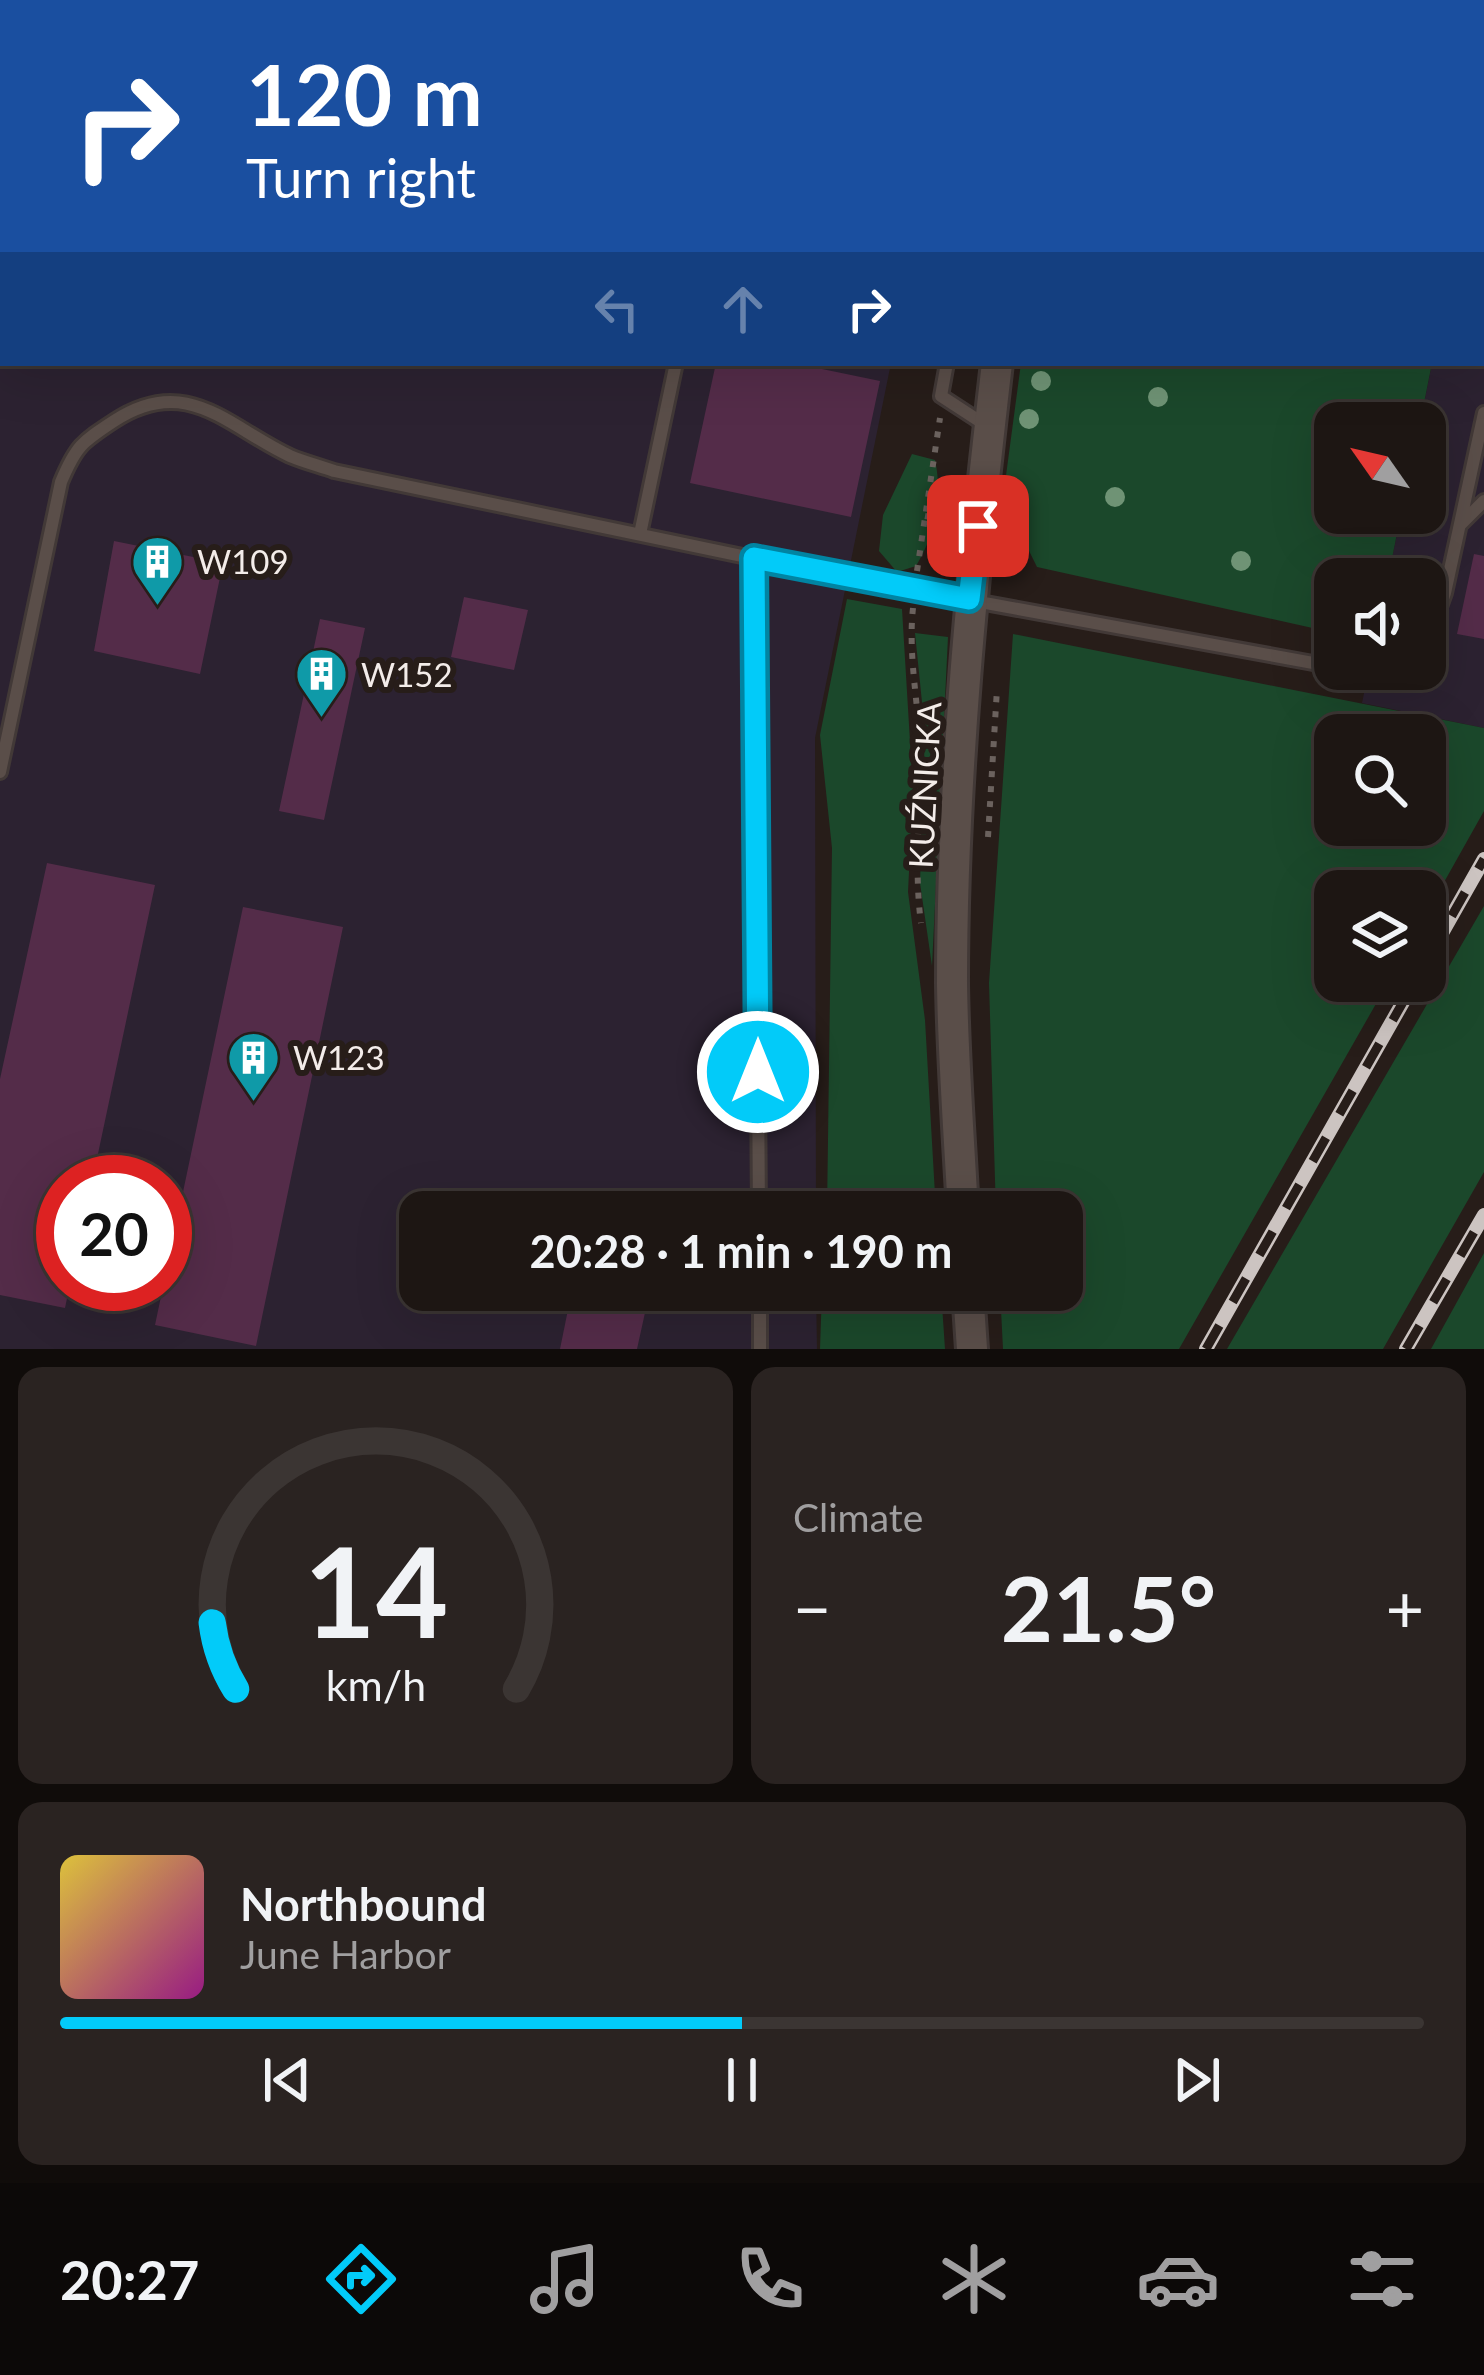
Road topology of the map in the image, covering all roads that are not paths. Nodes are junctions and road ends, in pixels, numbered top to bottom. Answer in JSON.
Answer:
{"nodes":[{"id":1,"x":675,"y":366,"type":"edge"},
{"id":2,"x":946,"y":366,"type":"edge"},
{"id":3,"x":997,"y":366,"type":"edge"},
{"id":4,"x":1484,"y":413,"type":"edge"},
{"id":5,"x":990,"y":428,"type":"junction"},
{"id":6,"x":1484,"y":501,"type":"edge"},
{"id":7,"x":1460,"y":525,"type":"junction"},
{"id":8,"x":640,"y":534,"type":"junction"},
{"id":9,"x":754,"y":558,"type":"junction"},
{"id":10,"x":1446,"y":585,"type":"edge"},
{"id":11,"x":969,"y":599,"type":"junction"},
{"id":12,"x":1314,"y":663,"type":"edge"},
{"id":13,"x":0,"y":772,"type":"edge"},
{"id":14,"x":759,"y":1191,"type":"edge"},
{"id":15,"x":962,"y":1191,"type":"edge"},
{"id":16,"x":760,"y":1311,"type":"edge"},
{"id":17,"x":969,"y":1311,"type":"edge"},
{"id":18,"x":760,"y":1349,"type":"edge"},
{"id":19,"x":971,"y":1349,"type":"edge"}],
"edges":[{"from":1,"to":8,"type":"lane"},
{"from":2,"to":5,"type":"lane"},
{"from":3,"to":5,"type":"street","name":"KUŹNICKA"},
{"from":4,"to":7,"type":"lane"},
{"from":5,"to":11,"type":"street","name":"KUŹNICKA"},
{"from":6,"to":7,"type":"lane"},
{"from":7,"to":10,"type":"lane"},
{"from":8,"to":9,"type":"lane"},
{"from":8,"to":13,"type":"lane"},
{"from":9,"to":11,"type":"lane"},
{"from":9,"to":14,"type":"lane"},
{"from":11,"to":12,"type":"lane"},
{"from":11,"to":15,"type":"street","name":"KUŹNICKA"},
{"from":16,"to":18,"type":"lane"},
{"from":17,"to":19,"type":"street"}]}
